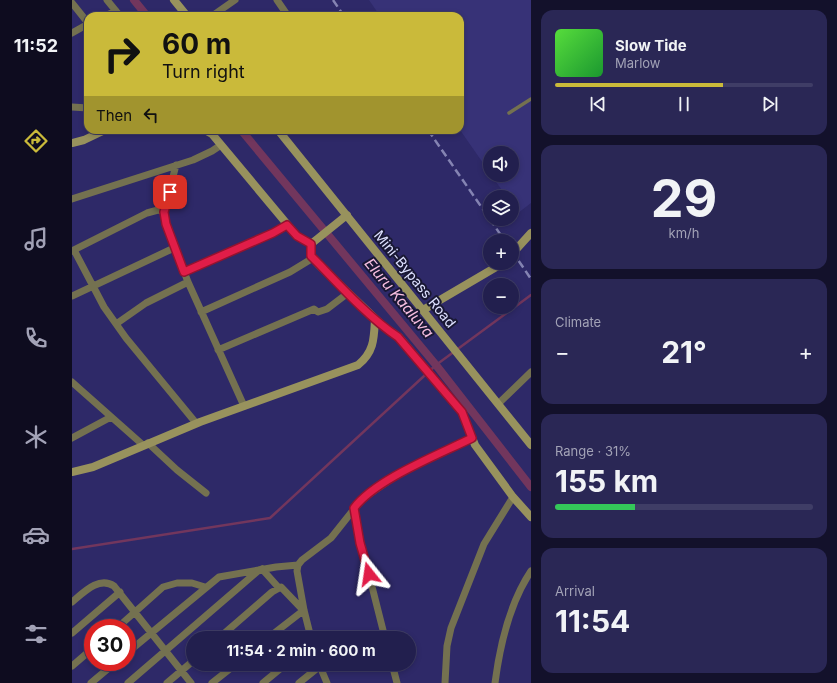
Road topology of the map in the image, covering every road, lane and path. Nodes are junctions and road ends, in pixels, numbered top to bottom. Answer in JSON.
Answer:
{"nodes":[{"id":1,"x":107,"y":0,"type":"edge"},
{"id":2,"x":174,"y":0,"type":"edge"},
{"id":3,"x":235,"y":0,"type":"edge"},
{"id":4,"x":277,"y":0,"type":"edge"},
{"id":5,"x":72,"y":3,"type":"edge"},
{"id":6,"x":117,"y":12,"type":"edge"},
{"id":7,"x":184,"y":12,"type":"edge"},
{"id":8,"x":218,"y":12,"type":"edge"},
{"id":9,"x":285,"y":12,"type":"edge"},
{"id":10,"x":84,"y":19,"type":"edge"},
{"id":11,"x":84,"y":26,"type":"edge"},
{"id":12,"x":72,"y":33,"type":"edge"},
{"id":13,"x":531,"y":99,"type":"edge"},
{"id":14,"x":72,"y":107,"type":"edge"},
{"id":15,"x":84,"y":108,"type":"edge"},
{"id":16,"x":509,"y":113,"type":"dead end"},
{"id":17,"x":97,"y":134,"type":"edge"},
{"id":18,"x":212,"y":134,"type":"edge"},
{"id":19,"x":281,"y":134,"type":"edge"},
{"id":20,"x":72,"y":143,"type":"edge"},
{"id":21,"x":220,"y":145,"type":"junction"},
{"id":22,"x":176,"y":165,"type":"junction"},
{"id":23,"x":72,"y":199,"type":"edge"},
{"id":24,"x":164,"y":212,"type":"junction"},
{"id":25,"x":347,"y":215,"type":"junction"},
{"id":26,"x":287,"y":225,"type":"junction"},
{"id":27,"x":531,"y":233,"type":"edge"},
{"id":28,"x":311,"y":244,"type":"junction"},
{"id":29,"x":519,"y":246,"type":"edge"},
{"id":30,"x":174,"y":248,"type":"junction"},
{"id":31,"x":73,"y":250,"type":"edge"},
{"id":32,"x":313,"y":258,"type":"junction"},
{"id":33,"x":491,"y":270,"type":"edge"},
{"id":34,"x":184,"y":272,"type":"junction"},
{"id":35,"x":188,"y":282,"type":"junction"},
{"id":36,"x":93,"y":287,"type":"junction"},
{"id":37,"x":348,"y":293,"type":"junction"},
{"id":38,"x":72,"y":296,"type":"edge"},
{"id":39,"x":424,"y":311,"type":"junction"},
{"id":40,"x":201,"y":312,"type":"junction"},
{"id":41,"x":375,"y":319,"type":"junction"},
{"id":42,"x":116,"y":324,"type":"junction"},
{"id":43,"x":218,"y":350,"type":"junction"},
{"id":44,"x":531,"y":372,"type":"edge"},
{"id":45,"x":72,"y":382,"type":"edge"},
{"id":46,"x":498,"y":404,"type":"junction"},
{"id":47,"x":244,"y":406,"type":"junction"},
{"id":48,"x":111,"y":417,"type":"junction"},
{"id":49,"x":196,"y":423,"type":"junction"},
{"id":50,"x":72,"y":438,"type":"edge"},
{"id":51,"x":472,"y":438,"type":"junction"},
{"id":52,"x":145,"y":444,"type":"junction"},
{"id":53,"x":531,"y":445,"type":"edge"},
{"id":54,"x":72,"y":472,"type":"edge"},
{"id":55,"x":206,"y":493,"type":"dead end"},
{"id":56,"x":513,"y":497,"type":"junction"},
{"id":57,"x":354,"y":508,"type":"junction"},
{"id":58,"x":531,"y":517,"type":"edge"},
{"id":59,"x":298,"y":564,"type":"junction"},
{"id":60,"x":260,"y":569,"type":"junction"},
{"id":61,"x":531,"y":571,"type":"edge"},
{"id":62,"x":205,"y":587,"type":"junction"},
{"id":63,"x":279,"y":588,"type":"junction"},
{"id":64,"x":120,"y":592,"type":"junction"},
{"id":65,"x":72,"y":602,"type":"edge"},
{"id":66,"x":304,"y":610,"type":"junction"},
{"id":67,"x":135,"y":612,"type":"junction"},
{"id":68,"x":127,"y":619,"type":"edge"},
{"id":69,"x":227,"y":631,"type":"edge"},
{"id":70,"x":277,"y":631,"type":"edge"},
{"id":71,"x":309,"y":631,"type":"edge"},
{"id":72,"x":383,"y":631,"type":"edge"},
{"id":73,"x":72,"y":633,"type":"edge"},
{"id":74,"x":151,"y":633,"type":"junction"},
{"id":75,"x":136,"y":646,"type":"edge"},
{"id":76,"x":166,"y":651,"type":"junction"},
{"id":77,"x":84,"y":656,"type":"edge"},
{"id":78,"x":72,"y":666,"type":"edge"},
{"id":79,"x":186,"y":667,"type":"edge"},
{"id":80,"x":105,"y":671,"type":"edge"},
{"id":81,"x":181,"y":671,"type":"junction"},
{"id":82,"x":227,"y":671,"type":"edge"},
{"id":83,"x":278,"y":671,"type":"edge"},
{"id":84,"x":312,"y":671,"type":"edge"},
{"id":85,"x":322,"y":671,"type":"edge"},
{"id":86,"x":394,"y":671,"type":"edge"},
{"id":87,"x":91,"y":683,"type":"edge"},
{"id":88,"x":128,"y":683,"type":"edge"},
{"id":89,"x":166,"y":683,"type":"edge"},
{"id":90,"x":191,"y":683,"type":"edge"},
{"id":91,"x":212,"y":683,"type":"edge"},
{"id":92,"x":263,"y":683,"type":"edge"},
{"id":93,"x":299,"y":683,"type":"edge"},
{"id":94,"x":327,"y":683,"type":"edge"},
{"id":95,"x":397,"y":683,"type":"edge"},
{"id":96,"x":445,"y":683,"type":"edge"},
{"id":97,"x":495,"y":683,"type":"edge"}],
"edges":[{"from":1,"to":6,"type":"street"},
{"from":2,"to":7,"type":"street"},
{"from":3,"to":8,"type":"street"},
{"from":4,"to":9,"type":"street"},
{"from":5,"to":10,"type":"street"},
{"from":11,"to":12,"type":"street"},
{"from":13,"to":16,"type":"lane"},
{"from":14,"to":15,"type":"street"},
{"from":17,"to":20,"type":"street"},
{"from":18,"to":21,"type":"street"},
{"from":19,"to":25,"type":"street","name":"Mini-Bypass Road"},
{"from":21,"to":22,"type":"street"},
{"from":21,"to":26,"type":"street"},
{"from":22,"to":23,"type":"street"},
{"from":22,"to":24,"type":"street"},
{"from":24,"to":30,"type":"street"},
{"from":24,"to":31,"type":"street"},
{"from":25,"to":28,"type":"street"},
{"from":25,"to":39,"type":"street","name":"Mini-Bypass Road"},
{"from":26,"to":28,"type":"street"},
{"from":26,"to":34,"type":"street"},
{"from":27,"to":29,"type":"street"},
{"from":28,"to":32,"type":"street"},
{"from":30,"to":34,"type":"street"},
{"from":30,"to":36,"type":"street"},
{"from":31,"to":36,"type":"street"},
{"from":32,"to":37,"type":"street"},
{"from":32,"to":40,"type":"street"},
{"from":33,"to":39,"type":"street"},
{"from":34,"to":35,"type":"street"},
{"from":35,"to":40,"type":"street"},
{"from":35,"to":42,"type":"street"},
{"from":36,"to":38,"type":"street"},
{"from":36,"to":42,"type":"street"},
{"from":37,"to":41,"type":"street"},
{"from":37,"to":43,"type":"street"},
{"from":39,"to":46,"type":"street","name":"Mini-Bypass Road"},
{"from":40,"to":43,"type":"street"},
{"from":41,"to":47,"type":"street"},
{"from":41,"to":51,"type":"street"},
{"from":42,"to":49,"type":"street"},
{"from":43,"to":47,"type":"street"},
{"from":44,"to":46,"type":"street"},
{"from":45,"to":48,"type":"street"},
{"from":46,"to":53,"type":"street","name":"Mini-Bypass Road"},
{"from":47,"to":49,"type":"street"},
{"from":48,"to":50,"type":"street"},
{"from":48,"to":52,"type":"street"},
{"from":49,"to":52,"type":"street"},
{"from":51,"to":56,"type":"street"},
{"from":51,"to":57,"type":"street"},
{"from":52,"to":54,"type":"street"},
{"from":52,"to":55,"type":"street"},
{"from":56,"to":58,"type":"street"},
{"from":56,"to":96,"type":"street"},
{"from":57,"to":59,"type":"street"},
{"from":57,"to":72,"type":"street"},
{"from":59,"to":60,"type":"street"},
{"from":59,"to":66,"type":"street"},
{"from":60,"to":62,"type":"street"},
{"from":60,"to":63,"type":"street"},
{"from":60,"to":76,"type":"street"},
{"from":61,"to":97,"type":"street"},
{"from":62,"to":67,"type":"street"},
{"from":62,"to":74,"type":"street"},
{"from":63,"to":66,"type":"street"},
{"from":63,"to":69,"type":"street"},
{"from":64,"to":65,"type":"street"},
{"from":64,"to":67,"type":"street"},
{"from":64,"to":73,"type":"street"},
{"from":66,"to":70,"type":"street"},
{"from":66,"to":71,"type":"street"},
{"from":67,"to":68,"type":"street"},
{"from":67,"to":74,"type":"street"},
{"from":74,"to":75,"type":"street"},
{"from":74,"to":76,"type":"street"},
{"from":76,"to":81,"type":"street"},
{"from":76,"to":88,"type":"street"},
{"from":77,"to":78,"type":"street"},
{"from":79,"to":81,"type":"street"},
{"from":80,"to":87,"type":"street"},
{"from":81,"to":89,"type":"street"},
{"from":81,"to":90,"type":"street"},
{"from":82,"to":91,"type":"street"},
{"from":83,"to":92,"type":"street"},
{"from":84,"to":93,"type":"street"},
{"from":85,"to":94,"type":"street"},
{"from":86,"to":95,"type":"street"}]}
